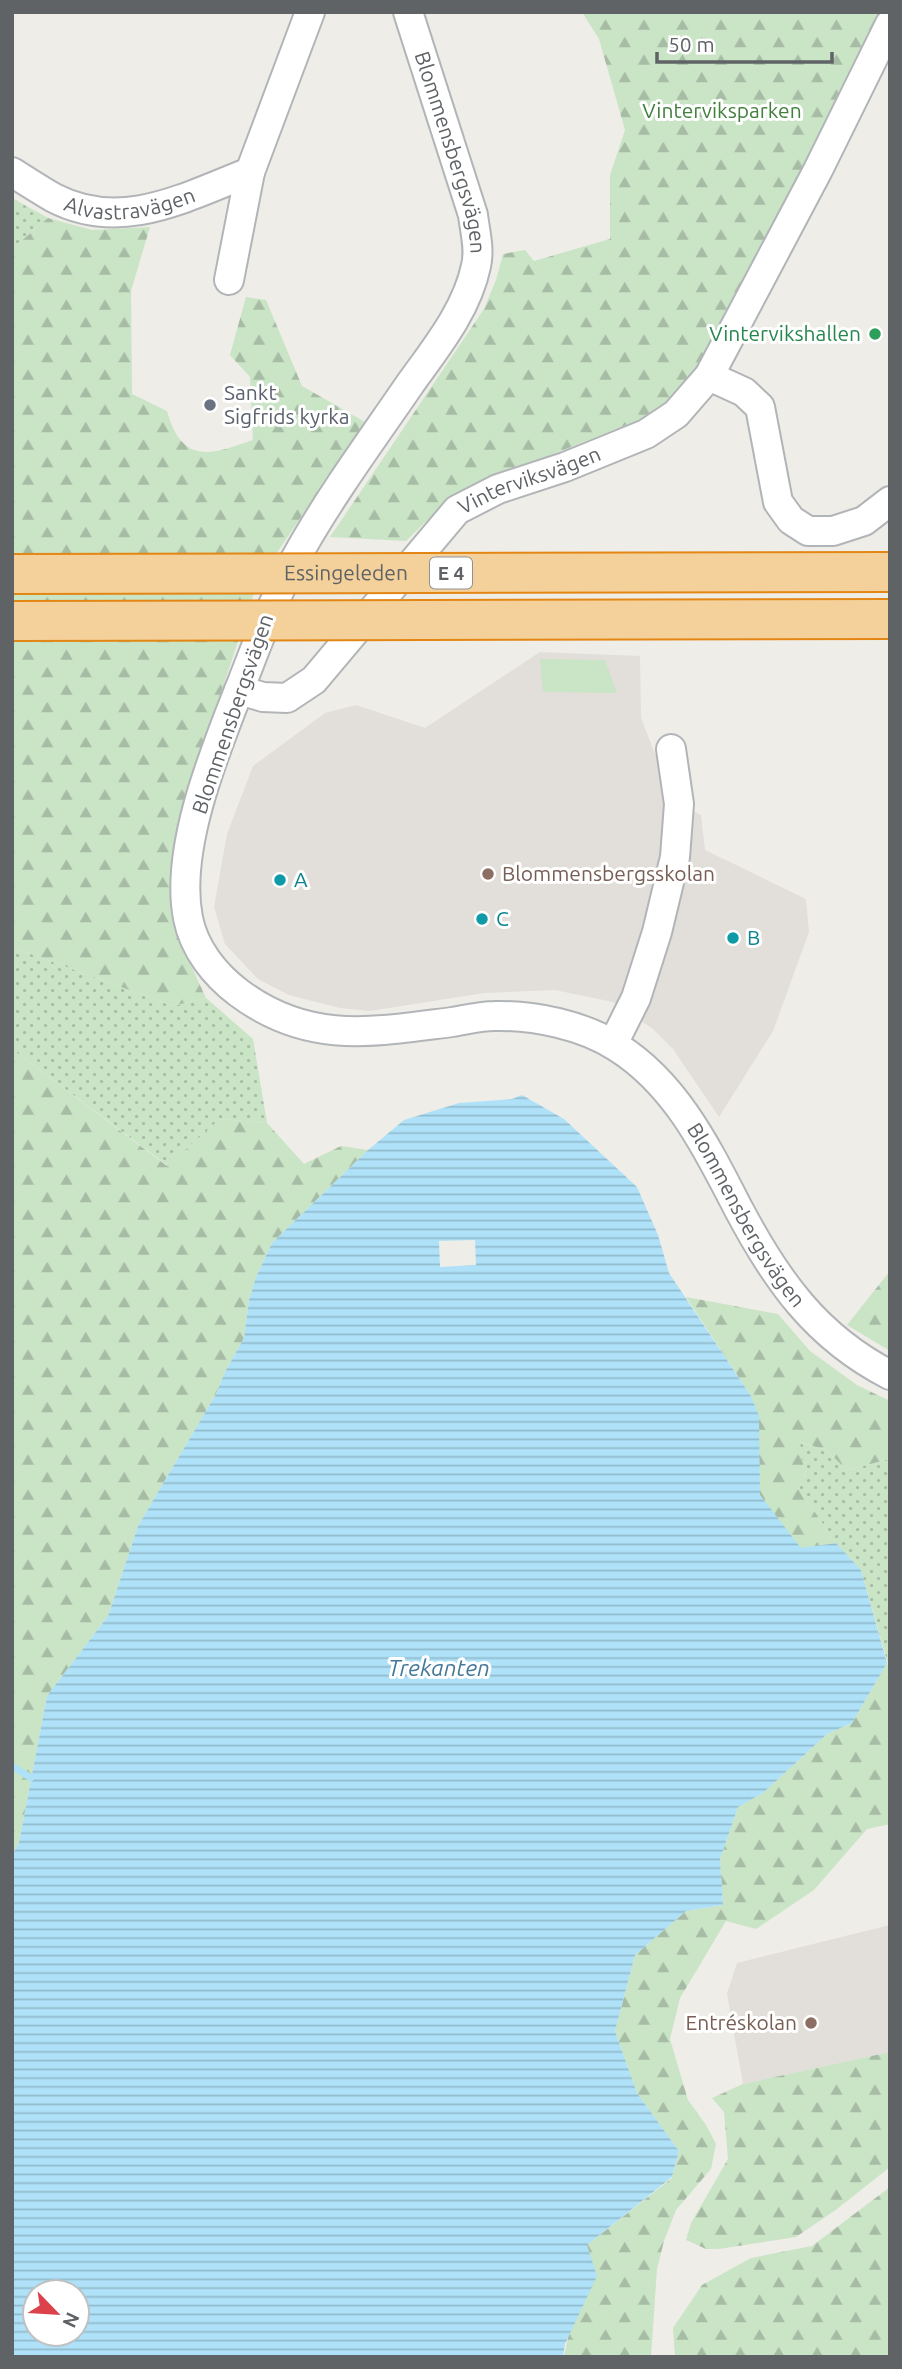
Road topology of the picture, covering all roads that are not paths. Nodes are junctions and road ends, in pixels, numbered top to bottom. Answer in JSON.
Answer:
{"nodes":[{"id":1,"x":310,"y":12,"type":"edge"},
{"id":2,"x":408,"y":12,"type":"edge"},
{"id":3,"x":890,"y":24,"type":"edge"},
{"id":4,"x":12,"y":172,"type":"edge"},
{"id":5,"x":250,"y":172,"type":"junction"},
{"id":6,"x":229,"y":279,"type":"dead end"},
{"id":7,"x":709,"y":376,"type":"junction"},
{"id":8,"x":890,"y":501,"type":"edge"},
{"id":9,"x":890,"y":572,"type":"edge"},
{"id":10,"x":12,"y":573,"type":"edge"},
{"id":11,"x":890,"y":618,"type":"edge"},
{"id":12,"x":12,"y":621,"type":"edge"},
{"id":13,"x":239,"y":690,"type":"junction"},
{"id":14,"x":671,"y":750,"type":"dead end"},
{"id":15,"x":613,"y":1044,"type":"junction"},
{"id":16,"x":890,"y":1375,"type":"edge"}],
"edges":[{"from":1,"to":5,"type":"street"},
{"from":2,"to":13,"type":"street","name":"Blommensbergsvägen"},
{"from":3,"to":7,"type":"street","name":"Vinterviksvägen"},
{"from":4,"to":5,"type":"street","name":"Alvastravägen"},
{"from":5,"to":6,"type":"street"},
{"from":7,"to":8,"type":"street"},
{"from":7,"to":13,"type":"street","name":"Vinterviksvägen"},
{"from":9,"to":10,"type":"highway","name":"Essingeleden","number":"E 4","bridge":true},
{"from":11,"to":12,"type":"highway","bridge":true},
{"from":13,"to":15,"type":"street","name":"Blommensbergsvägen"},
{"from":14,"to":15,"type":"street"},
{"from":15,"to":16,"type":"street","name":"Blommensbergsvägen"}]}
